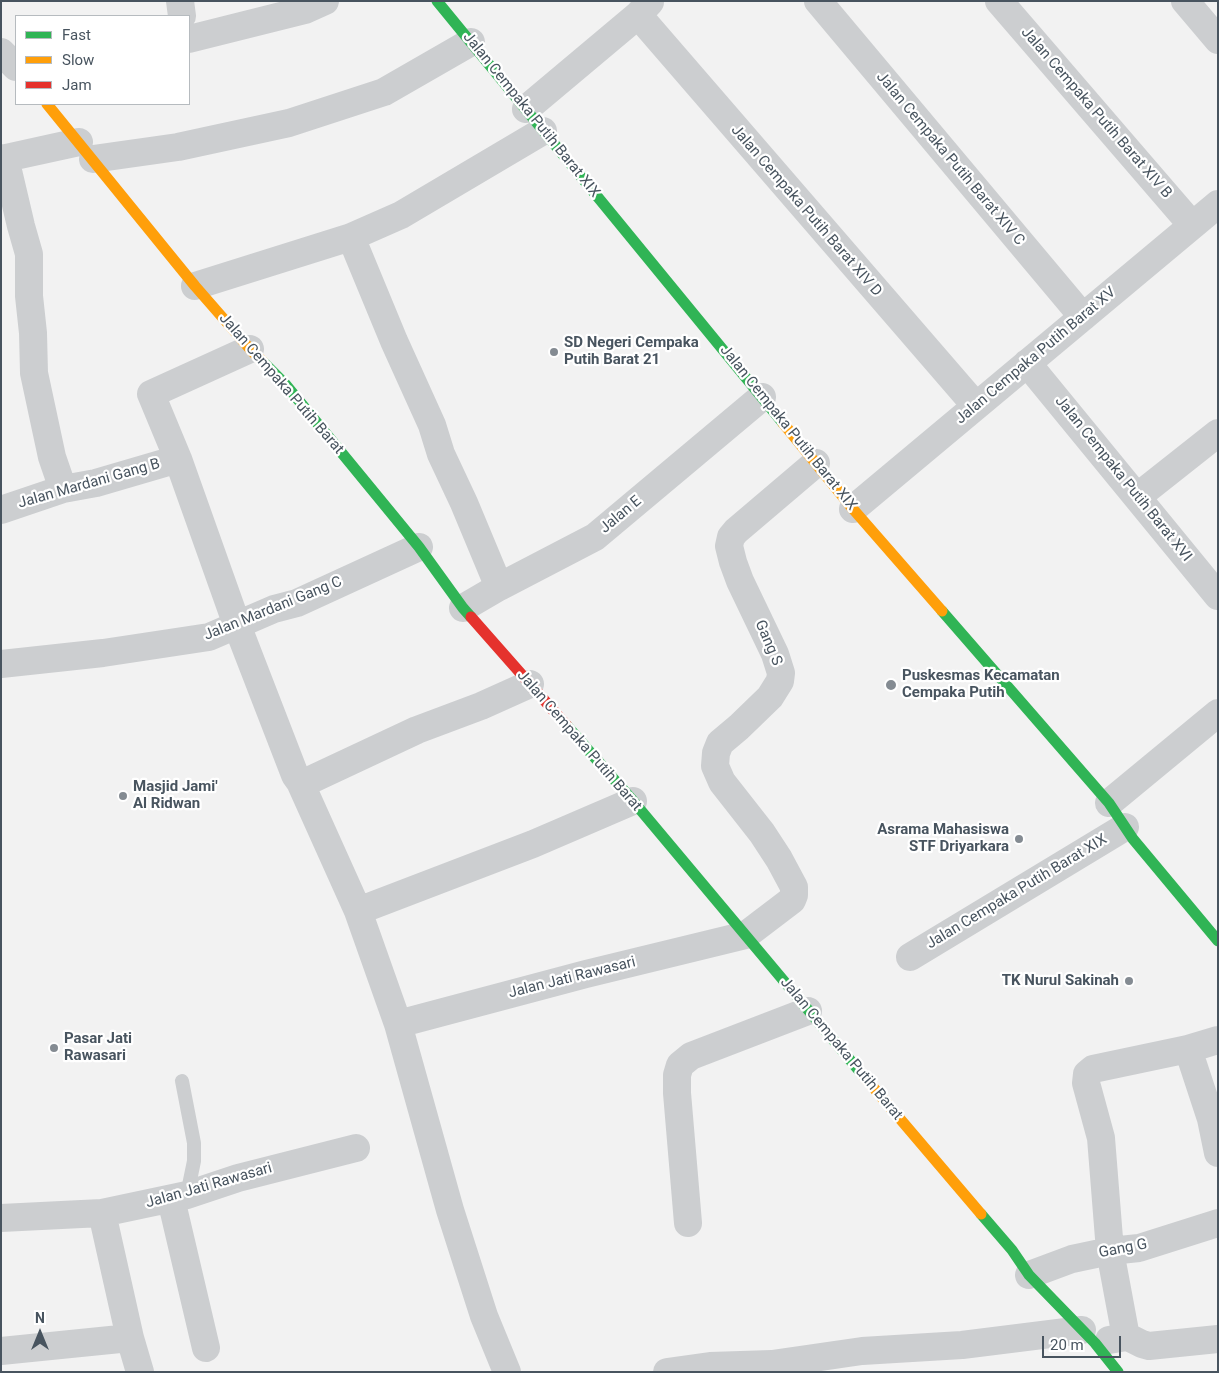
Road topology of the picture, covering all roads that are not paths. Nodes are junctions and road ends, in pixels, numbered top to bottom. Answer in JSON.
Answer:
{"nodes":[{"id":1,"x":180,"y":1,"type":"edge"},
{"id":2,"x":325,"y":1,"type":"edge"},
{"id":3,"x":437,"y":1,"type":"edge"},
{"id":4,"x":818,"y":1,"type":"edge"},
{"id":5,"x":999,"y":1,"type":"edge"},
{"id":6,"x":1185,"y":1,"type":"edge"},
{"id":7,"x":644,"y":8,"type":"edge"},
{"id":8,"x":182,"y":15,"type":"edge"},
{"id":9,"x":190,"y":39,"type":"edge"},
{"id":10,"x":1218,"y":40,"type":"edge"},
{"id":11,"x":471,"y":42,"type":"junction"},
{"id":12,"x":48,"y":105,"type":"edge"},
{"id":13,"x":526,"y":109,"type":"junction"},
{"id":14,"x":543,"y":131,"type":"junction"},
{"id":15,"x":86,"y":150,"type":"junction"},
{"id":16,"x":3,"y":158,"type":"edge"},
{"id":17,"x":1218,"y":204,"type":"edge"},
{"id":18,"x":1192,"y":225,"type":"junction"},
{"id":19,"x":351,"y":237,"type":"junction"},
{"id":20,"x":196,"y":286,"type":"junction"},
{"id":21,"x":1083,"y":317,"type":"junction"},
{"id":22,"x":250,"y":349,"type":"junction"},
{"id":23,"x":1027,"y":363,"type":"junction"},
{"id":24,"x":762,"y":397,"type":"junction"},
{"id":25,"x":976,"y":406,"type":"junction"},
{"id":26,"x":1218,"y":433,"type":"edge"},
{"id":27,"x":178,"y":459,"type":"junction"},
{"id":28,"x":816,"y":462,"type":"junction"},
{"id":29,"x":63,"y":489,"type":"junction"},
{"id":30,"x":1137,"y":497,"type":"junction"},
{"id":31,"x":853,"y":509,"type":"junction"},
{"id":32,"x":1,"y":510,"type":"edge"},
{"id":33,"x":418,"y":547,"type":"junction"},
{"id":34,"x":498,"y":587,"type":"junction"},
{"id":35,"x":1218,"y":596,"type":"edge"},
{"id":36,"x":463,"y":608,"type":"junction"},
{"id":37,"x":237,"y":625,"type":"junction"},
{"id":38,"x":1,"y":664,"type":"edge"},
{"id":39,"x":530,"y":684,"type":"junction"},
{"id":40,"x":1218,"y":713,"type":"edge"},
{"id":41,"x":300,"y":782,"type":"junction"},
{"id":42,"x":633,"y":801,"type":"junction"},
{"id":43,"x":1109,"y":803,"type":"junction"},
{"id":44,"x":1125,"y":827,"type":"junction"},
{"id":45,"x":358,"y":911,"type":"junction"},
{"id":46,"x":746,"y":934,"type":"junction"},
{"id":47,"x":1218,"y":941,"type":"edge"},
{"id":48,"x":910,"y":957,"type":"dead end"},
{"id":49,"x":808,"y":1012,"type":"junction"},
{"id":50,"x":398,"y":1024,"type":"junction"},
{"id":51,"x":1218,"y":1040,"type":"edge"},
{"id":52,"x":1188,"y":1049,"type":"junction"},
{"id":53,"x":182,"y":1081,"type":"dead end"},
{"id":54,"x":356,"y":1148,"type":"dead end"},
{"id":55,"x":1218,"y":1153,"type":"edge"},
{"id":56,"x":179,"y":1197,"type":"junction"},
{"id":57,"x":102,"y":1213,"type":"junction"},
{"id":58,"x":1,"y":1218,"type":"edge"},
{"id":59,"x":688,"y":1223,"type":"dead end"},
{"id":60,"x":1218,"y":1223,"type":"edge"},
{"id":61,"x":1110,"y":1251,"type":"junction"},
{"id":62,"x":1029,"y":1274,"type":"junction"},
{"id":63,"x":1088,"y":1337,"type":"junction"},
{"id":64,"x":1126,"y":1337,"type":"junction"},
{"id":65,"x":130,"y":1338,"type":"junction"},
{"id":66,"x":1218,"y":1339,"type":"edge"},
{"id":67,"x":206,"y":1348,"type":"dead end"},
{"id":68,"x":1,"y":1351,"type":"edge"},
{"id":69,"x":140,"y":1372,"type":"edge"},
{"id":70,"x":507,"y":1372,"type":"edge"},
{"id":71,"x":667,"y":1372,"type":"edge"},
{"id":72,"x":1118,"y":1372,"type":"edge"}],
"edges":[{"from":1,"to":8,"type":"street"},
{"from":2,"to":9,"type":"street"},
{"from":3,"to":11,"type":"street","name":"Jalan Cempaka Putih Barat XIX"},
{"from":4,"to":21,"type":"street","name":"Jalan Cempaka Putih Barat XIV C"},
{"from":5,"to":18,"type":"street","name":"Jalan Cempaka Putih Barat XIV B"},
{"from":6,"to":10,"type":"street"},
{"from":7,"to":13,"type":"street"},
{"from":7,"to":25,"type":"street","name":"Jalan Cempaka Putih Barat XIV D"},
{"from":11,"to":13,"type":"street","name":"Jalan Cempaka Putih Barat XIX"},
{"from":11,"to":15,"type":"street"},
{"from":12,"to":15,"type":"street","name":"Jalan Cempaka Putih Barat"},
{"from":13,"to":14,"type":"street","name":"Jalan Cempaka Putih Barat XIX"},
{"from":14,"to":19,"type":"street"},
{"from":14,"to":24,"type":"street","name":"Jalan Cempaka Putih Barat XIX"},
{"from":15,"to":16,"type":"street"},
{"from":15,"to":20,"type":"street","name":"Jalan Cempaka Putih Barat"},
{"from":16,"to":29,"type":"street"},
{"from":17,"to":18,"type":"street","name":"Jalan Cempaka Putih Barat XV"},
{"from":18,"to":21,"type":"street","name":"Jalan Cempaka Putih Barat XV"},
{"from":19,"to":20,"type":"street"},
{"from":19,"to":34,"type":"street"},
{"from":20,"to":22,"type":"street","name":"Jalan Cempaka Putih Barat"},
{"from":21,"to":23,"type":"street","name":"Jalan Cempaka Putih Barat XV"},
{"from":22,"to":27,"type":"street","name":"Jalan Mardani Gang B"},
{"from":22,"to":33,"type":"street","name":"Jalan Cempaka Putih Barat"},
{"from":23,"to":25,"type":"street","name":"Jalan Cempaka Putih Barat XV"},
{"from":23,"to":30,"type":"street","name":"Jalan Cempaka Putih Barat XVI"},
{"from":24,"to":28,"type":"street","name":"Jalan Cempaka Putih Barat XIX"},
{"from":24,"to":34,"type":"street","name":"Jalan E"},
{"from":25,"to":31,"type":"street","name":"Jalan Cempaka Putih Barat XV"},
{"from":26,"to":30,"type":"street"},
{"from":27,"to":29,"type":"street","name":"Jalan Mardani Gang B"},
{"from":27,"to":37,"type":"street"},
{"from":28,"to":31,"type":"street","name":"Jalan Cempaka Putih Barat XIX"},
{"from":28,"to":46,"type":"street","name":"Gang S"},
{"from":29,"to":32,"type":"street","name":"Jalan Mardani Gang B"},
{"from":30,"to":35,"type":"street","name":"Jalan Cempaka Putih Barat XVI"},
{"from":31,"to":43,"type":"street","name":"Jalan Cempaka Putih Barat XIX"},
{"from":33,"to":36,"type":"street","name":"Jalan Cempaka Putih Barat"},
{"from":33,"to":37,"type":"street","name":"Jalan Mardani Gang C"},
{"from":34,"to":36,"type":"street","name":"Jalan E"},
{"from":36,"to":39,"type":"street","name":"Jalan Cempaka Putih Barat"},
{"from":37,"to":38,"type":"street","name":"Jalan Mardani Gang C"},
{"from":37,"to":41,"type":"street"},
{"from":39,"to":41,"type":"street"},
{"from":39,"to":42,"type":"street","name":"Jalan Cempaka Putih Barat"},
{"from":40,"to":43,"type":"street"},
{"from":41,"to":45,"type":"street"},
{"from":42,"to":45,"type":"street"},
{"from":42,"to":46,"type":"street","name":"Jalan Cempaka Putih Barat"},
{"from":43,"to":44,"type":"street","name":"Jalan Cempaka Putih Barat XIX"},
{"from":44,"to":47,"type":"street","name":"Jalan Cempaka Putih Barat XIX"},
{"from":44,"to":48,"type":"street","name":"Jalan Cempaka Putih Barat XIX"},
{"from":45,"to":50,"type":"street"},
{"from":46,"to":49,"type":"street","name":"Jalan Cempaka Putih Barat"},
{"from":46,"to":50,"type":"street","name":"Jalan Jati Rawasari"},
{"from":49,"to":59,"type":"street"},
{"from":49,"to":62,"type":"street","name":"Jalan Cempaka Putih Barat"},
{"from":50,"to":70,"type":"street"},
{"from":51,"to":52,"type":"street"},
{"from":52,"to":55,"type":"street"},
{"from":52,"to":61,"type":"street"},
{"from":53,"to":56,"type":"lane"},
{"from":54,"to":56,"type":"street","name":"Jalan Jati Rawasari"},
{"from":56,"to":57,"type":"street","name":"Jalan Jati Rawasari"},
{"from":56,"to":67,"type":"street"},
{"from":57,"to":58,"type":"street","name":"Jalan Jati Rawasari"},
{"from":57,"to":65,"type":"street"},
{"from":60,"to":61,"type":"street","name":"Gang G"},
{"from":61,"to":62,"type":"street","name":"Gang G"},
{"from":61,"to":64,"type":"street"},
{"from":62,"to":63,"type":"street","name":"Jalan Cempaka Putih Barat"},
{"from":63,"to":64,"type":"street"},
{"from":63,"to":71,"type":"street"},
{"from":63,"to":72,"type":"street","name":"Jalan Cempaka Putih Barat"},
{"from":64,"to":66,"type":"street"},
{"from":65,"to":68,"type":"street"},
{"from":65,"to":69,"type":"street"}]}
